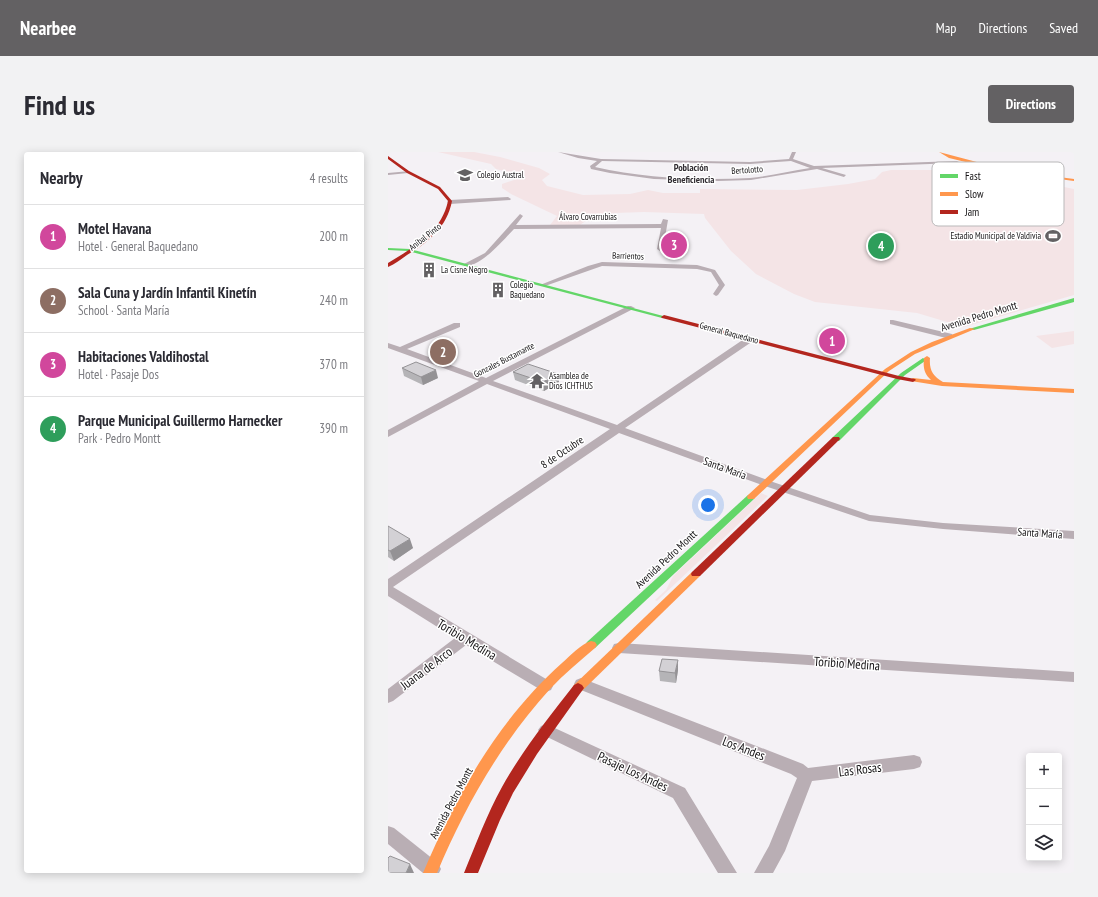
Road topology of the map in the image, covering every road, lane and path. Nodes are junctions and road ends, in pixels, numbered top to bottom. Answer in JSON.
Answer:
{"nodes":[{"id":1,"x":394,"y":152,"type":"edge"},
{"id":2,"x":560,"y":152,"type":"edge"},
{"id":3,"x":794,"y":152,"type":"edge"},
{"id":4,"x":941,"y":152,"type":"edge"},
{"id":5,"x":388,"y":156,"type":"edge"},
{"id":6,"x":601,"y":160,"type":"junction"},
{"id":7,"x":790,"y":160,"type":"junction"},
{"id":8,"x":973,"y":162,"type":"edge"},
{"id":9,"x":932,"y":163,"type":"edge"},
{"id":10,"x":815,"y":167,"type":"junction"},
{"id":11,"x":408,"y":172,"type":"junction"},
{"id":12,"x":388,"y":174,"type":"edge"},
{"id":13,"x":844,"y":176,"type":"dead end"},
{"id":14,"x":1064,"y":179,"type":"edge"},
{"id":15,"x":1074,"y":180,"type":"edge"},
{"id":16,"x":508,"y":199,"type":"dead end"},
{"id":17,"x":450,"y":202,"type":"junction"},
{"id":18,"x":520,"y":216,"type":"dead end"},
{"id":19,"x":665,"y":218,"type":"dead end"},
{"id":20,"x":664,"y":226,"type":"junction"},
{"id":21,"x":512,"y":227,"type":"junction"},
{"id":22,"x":388,"y":249,"type":"edge"},
{"id":23,"x":660,"y":249,"type":"dead end"},
{"id":24,"x":408,"y":250,"type":"junction"},
{"id":25,"x":388,"y":265,"type":"edge"},
{"id":26,"x":466,"y":265,"type":"junction"},
{"id":27,"x":543,"y":286,"type":"junction"},
{"id":28,"x":716,"y":294,"type":"dead end"},
{"id":29,"x":1074,"y":300,"type":"edge"},
{"id":30,"x":631,"y":308,"type":"junction"},
{"id":31,"x":1074,"y":310,"type":"edge"},
{"id":32,"x":893,"y":322,"type":"dead end"},
{"id":33,"x":1031,"y":322,"type":"dead end"},
{"id":34,"x":457,"y":325,"type":"dead end"},
{"id":35,"x":949,"y":336,"type":"junction"},
{"id":36,"x":750,"y":339,"type":"junction"},
{"id":37,"x":970,"y":340,"type":"dead end"},
{"id":38,"x":388,"y":345,"type":"edge"},
{"id":39,"x":948,"y":348,"type":"dead end"},
{"id":40,"x":401,"y":349,"type":"junction"},
{"id":41,"x":883,"y":373,"type":"junction"},
{"id":42,"x":899,"y":378,"type":"junction"},
{"id":43,"x":486,"y":381,"type":"junction"},
{"id":44,"x":942,"y":384,"type":"junction"},
{"id":45,"x":1074,"y":391,"type":"edge"},
{"id":46,"x":617,"y":429,"type":"junction"},
{"id":47,"x":388,"y":434,"type":"edge"},
{"id":48,"x":766,"y":483,"type":"junction"},
{"id":49,"x":785,"y":490,"type":"junction"},
{"id":50,"x":1074,"y":535,"type":"edge"},
{"id":51,"x":388,"y":585,"type":"edge"},
{"id":52,"x":388,"y":590,"type":"edge"},
{"id":53,"x":599,"y":637,"type":"junction"},
{"id":54,"x":465,"y":638,"type":"junction"},
{"id":55,"x":619,"y":648,"type":"junction"},
{"id":56,"x":1074,"y":677,"type":"edge"},
{"id":57,"x":581,"y":684,"type":"junction"},
{"id":58,"x":546,"y":686,"type":"junction"},
{"id":59,"x":388,"y":697,"type":"edge"},
{"id":60,"x":546,"y":730,"type":"junction"},
{"id":61,"x":914,"y":762,"type":"dead end"},
{"id":62,"x":806,"y":775,"type":"junction"},
{"id":63,"x":388,"y":834,"type":"edge"},
{"id":64,"x":431,"y":871,"type":"edge"},
{"id":65,"x":471,"y":873,"type":"edge"},
{"id":66,"x":728,"y":873,"type":"edge"},
{"id":67,"x":763,"y":873,"type":"edge"}],
"edges":[{"from":1,"to":5,"type":"main road"},
{"from":2,"to":6,"type":"street"},
{"from":3,"to":7,"type":"street"},
{"from":4,"to":8,"type":"main road"},
{"from":5,"to":11,"type":"main road"},
{"from":6,"to":7,"type":"street"},
{"from":6,"to":10,"type":"street","name":"Bertolotto"},
{"from":7,"to":10,"type":"street"},
{"from":9,"to":10,"type":"street"},
{"from":10,"to":13,"type":"street"},
{"from":11,"to":12,"type":"street"},
{"from":11,"to":17,"type":"main road"},
{"from":14,"to":15,"type":"main road"},
{"from":16,"to":17,"type":"street"},
{"from":17,"to":24,"type":"main road","name":"Aníbal Pinto"},
{"from":18,"to":21,"type":"street"},
{"from":19,"to":20,"type":"street"},
{"from":20,"to":21,"type":"street","name":"Álvaro Covarrubias"},
{"from":20,"to":23,"type":"street"},
{"from":21,"to":26,"type":"street"},
{"from":22,"to":24,"type":"main road","name":"General Baquedano"},
{"from":24,"to":25,"type":"main road","name":"Aníbal Pinto"},
{"from":24,"to":26,"type":"main road","name":"General Baquedano"},
{"from":26,"to":27,"type":"main road","name":"General Baquedano"},
{"from":27,"to":28,"type":"street","name":"Barrientos"},
{"from":27,"to":30,"type":"main road","name":"General Baquedano"},
{"from":29,"to":35,"type":"main road","name":"Avenida Pedro Montt"},
{"from":30,"to":36,"type":"main road","name":"General Baquedano"},
{"from":30,"to":43,"type":"street","name":"Gonzales Bustamante"},
{"from":31,"to":33,"type":"main road"},
{"from":32,"to":35,"type":"street"},
{"from":34,"to":40,"type":"street"},
{"from":35,"to":41,"type":"main road","name":"Avenida Pedro Montt"},
{"from":36,"to":41,"type":"main road","name":"General Baquedano"},
{"from":36,"to":46,"type":"street","name":"8 de Octubre"},
{"from":37,"to":39,"type":"main road","name":"Avenida Pedro Montt"},
{"from":38,"to":40,"type":"street","name":"Santa María"},
{"from":40,"to":43,"type":"street","name":"Santa María"},
{"from":41,"to":42,"type":"main road","name":"General Baquedano"},
{"from":41,"to":48,"type":"main road","name":"Avenida Pedro Montt"},
{"from":42,"to":44,"type":"main road","name":"General Baquedano"},
{"from":42,"to":44,"type":"main road"},
{"from":42,"to":49,"type":"main road"},
{"from":43,"to":46,"type":"street","name":"Santa María"},
{"from":43,"to":47,"type":"street","name":"Gonzales Bustamante"},
{"from":44,"to":45,"type":"main road","name":"General Baquedano"},
{"from":46,"to":48,"type":"street","name":"Santa María"},
{"from":46,"to":51,"type":"street","name":"8 de Octubre"},
{"from":48,"to":49,"type":"street","name":"Santa María"},
{"from":48,"to":53,"type":"main road","name":"Avenida Pedro Montt"},
{"from":49,"to":50,"type":"street","name":"Santa María"},
{"from":49,"to":55,"type":"main road"},
{"from":52,"to":54,"type":"street","name":"Toribio Medina"},
{"from":53,"to":55,"type":"main road"},
{"from":53,"to":58,"type":"main road","name":"Avenida Pedro Montt"},
{"from":54,"to":58,"type":"street","name":"Toribio Medina"},
{"from":54,"to":59,"type":"street","name":"Juana de Arco"},
{"from":55,"to":56,"type":"street","name":"Toribio Medina"},
{"from":55,"to":57,"type":"main road"},
{"from":57,"to":60,"type":"main road"},
{"from":57,"to":62,"type":"street","name":"Los Andes"},
{"from":58,"to":64,"type":"main road","name":"Avenida Pedro Montt"},
{"from":60,"to":65,"type":"main road"},
{"from":60,"to":66,"type":"street","name":"Pasaje Los Andes"},
{"from":61,"to":62,"type":"street","name":"Las Rosas"},
{"from":62,"to":67,"type":"street"},
{"from":63,"to":64,"type":"street"}]}
